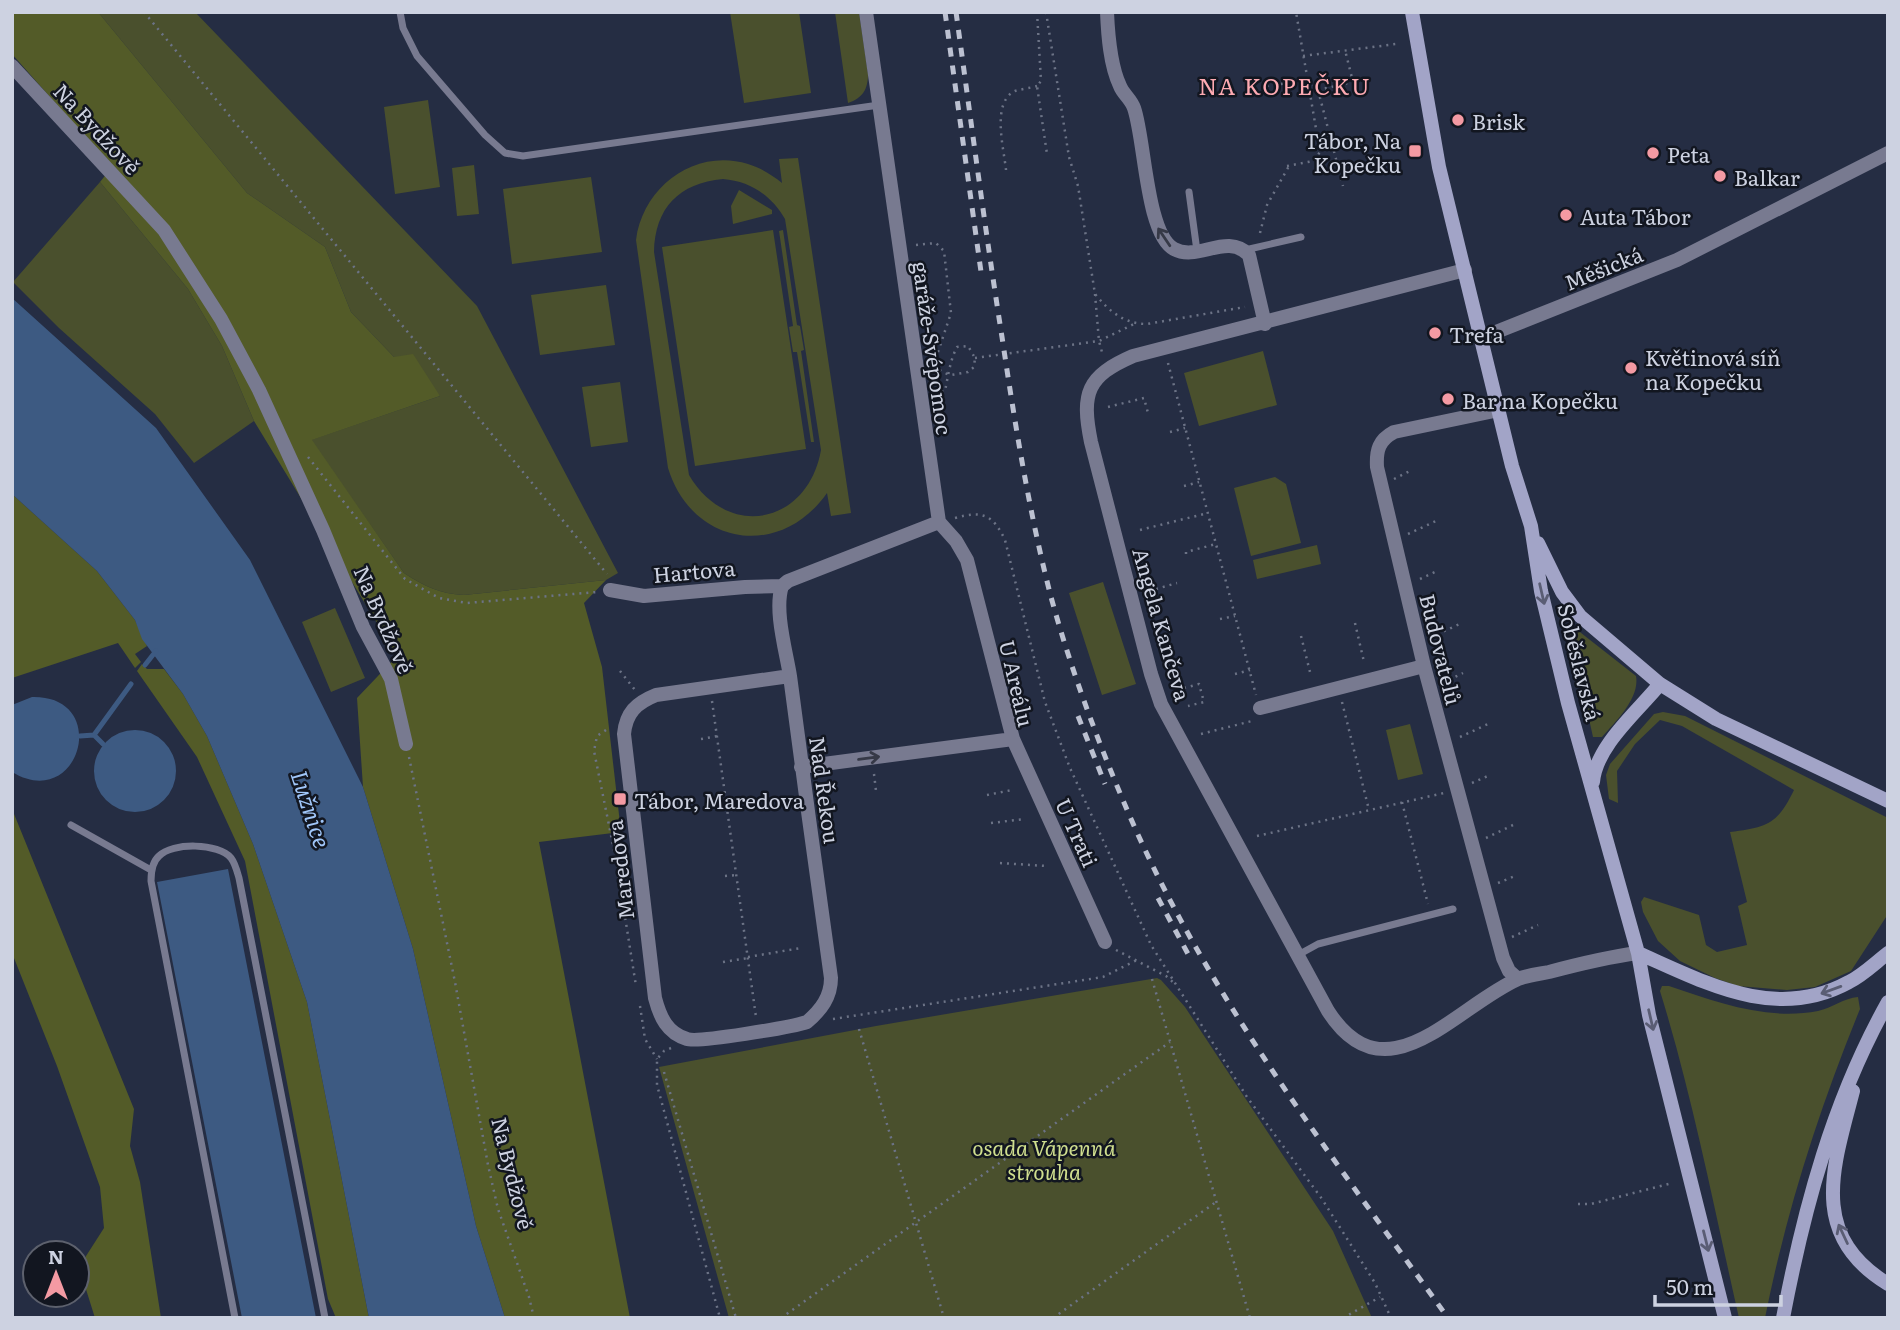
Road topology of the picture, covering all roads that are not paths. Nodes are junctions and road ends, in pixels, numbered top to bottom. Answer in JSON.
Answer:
{"nodes":[{"id":1,"x":400,"y":12,"type":"edge"},
{"id":2,"x":866,"y":12,"type":"edge"},
{"id":3,"x":1107,"y":12,"type":"edge"},
{"id":4,"x":1412,"y":12,"type":"edge"},
{"id":5,"x":12,"y":66,"type":"edge"},
{"id":6,"x":879,"y":105,"type":"junction"},
{"id":7,"x":1888,"y":153,"type":"edge"},
{"id":8,"x":1189,"y":192,"type":"dead end"},
{"id":9,"x":1301,"y":237,"type":"dead end"},
{"id":10,"x":1244,"y":250,"type":"junction"},
{"id":11,"x":1197,"y":251,"type":"junction"},
{"id":12,"x":1465,"y":270,"type":"junction"},
{"id":13,"x":1265,"y":324,"type":"junction"},
{"id":14,"x":1481,"y":338,"type":"junction"},
{"id":15,"x":1499,"y":410,"type":"junction"},
{"id":16,"x":939,"y":522,"type":"junction"},
{"id":17,"x":1531,"y":526,"type":"junction"},
{"id":18,"x":782,"y":586,"type":"junction"},
{"id":19,"x":613,"y":591,"type":"road end"},
{"id":20,"x":1424,"y":666,"type":"junction"},
{"id":21,"x":790,"y":676,"type":"junction"},
{"id":22,"x":1660,"y":684,"type":"junction"},
{"id":23,"x":1260,"y":708,"type":"road end"},
{"id":24,"x":1013,"y":739,"type":"junction"},
{"id":25,"x":406,"y":744,"type":"road end"},
{"id":26,"x":801,"y":767,"type":"junction"},
{"id":27,"x":1593,"y":792,"type":"junction"},
{"id":28,"x":1888,"y":802,"type":"edge"},
{"id":29,"x":71,"y":825,"type":"dead end"},
{"id":30,"x":151,"y":870,"type":"junction"},
{"id":31,"x":1453,"y":909,"type":"dead end"},
{"id":32,"x":1105,"y":942,"type":"road end"},
{"id":33,"x":1638,"y":953,"type":"junction"},
{"id":34,"x":1888,"y":953,"type":"edge"},
{"id":35,"x":1298,"y":956,"type":"junction"},
{"id":36,"x":1518,"y":979,"type":"junction"},
{"id":37,"x":1888,"y":1002,"type":"edge"},
{"id":38,"x":691,"y":1041,"type":"joint"},
{"id":39,"x":1863,"y":1050,"type":"junction"},
{"id":40,"x":1888,"y":1284,"type":"edge"},
{"id":41,"x":235,"y":1318,"type":"edge"},
{"id":42,"x":325,"y":1318,"type":"edge"},
{"id":43,"x":1725,"y":1318,"type":"edge"},
{"id":44,"x":1783,"y":1318,"type":"edge"}],
"edges":[{"from":1,"to":6,"type":"lane"},
{"from":2,"to":6,"type":"street","name":"garáže-Svépomoc"},
{"from":11,"to":3,"type":"street","one_way":true},
{"from":4,"to":12,"type":"main road","name":"Soběslavská"},
{"from":5,"to":25,"type":"street","name":"Na Bydžově"},
{"from":6,"to":16,"type":"street","name":"garáže-Svépomoc"},
{"from":7,"to":14,"type":"street","name":"Měšická"},
{"from":8,"to":11,"type":"lane"},
{"from":9,"to":10,"type":"lane"},
{"from":10,"to":11,"type":"street"},
{"from":10,"to":13,"type":"street"},
{"from":12,"to":13,"type":"street"},
{"from":12,"to":14,"type":"main road","name":"Soběslavská"},
{"from":13,"to":35,"type":"street","name":"Angela Kančeva"},
{"from":14,"to":15,"type":"main road","name":"Soběslavská"},
{"from":15,"to":17,"type":"main road","name":"Soběslavská"},
{"from":15,"to":20,"type":"street","name":"Budovatelů"},
{"from":16,"to":18,"type":"street"},
{"from":16,"to":24,"type":"street","name":"U Areálu"},
{"from":17,"to":22,"type":"main road"},
{"from":17,"to":27,"type":"main road","name":"Soběslavská","one_way":true},
{"from":18,"to":19,"type":"street","name":"Hartova"},
{"from":18,"to":21,"type":"street","name":"Nad Řekou"},
{"from":20,"to":23,"type":"street"},
{"from":20,"to":36,"type":"street","name":"Budovatelů"},
{"from":21,"to":26,"type":"street","name":"Nad Řekou"},
{"from":21,"to":38,"type":"street","name":"Maredova"},
{"from":22,"to":27,"type":"main road"},
{"from":22,"to":28,"type":"main road"},
{"from":26,"to":24,"type":"street","name":"U Areálu","one_way":true},
{"from":24,"to":32,"type":"street","name":"U Trati"},
{"from":26,"to":38,"type":"street","name":"Nad Řekou"},
{"from":27,"to":33,"type":"main road","name":"Soběslavská"},
{"from":29,"to":30,"type":"lane"},
{"from":30,"to":41,"type":"lane"},
{"from":30,"to":42,"type":"lane"},
{"from":31,"to":35,"type":"lane"},
{"from":34,"to":33,"type":"main road","one_way":true},
{"from":33,"to":36,"type":"street","name":"Angela Kančeva"},
{"from":33,"to":43,"type":"main road","name":"Soběslavská","one_way":true},
{"from":35,"to":36,"type":"street","name":"Angela Kančeva"},
{"from":37,"to":39,"type":"main road"},
{"from":40,"to":39,"type":"main road","one_way":true},
{"from":39,"to":44,"type":"main road"}]}
